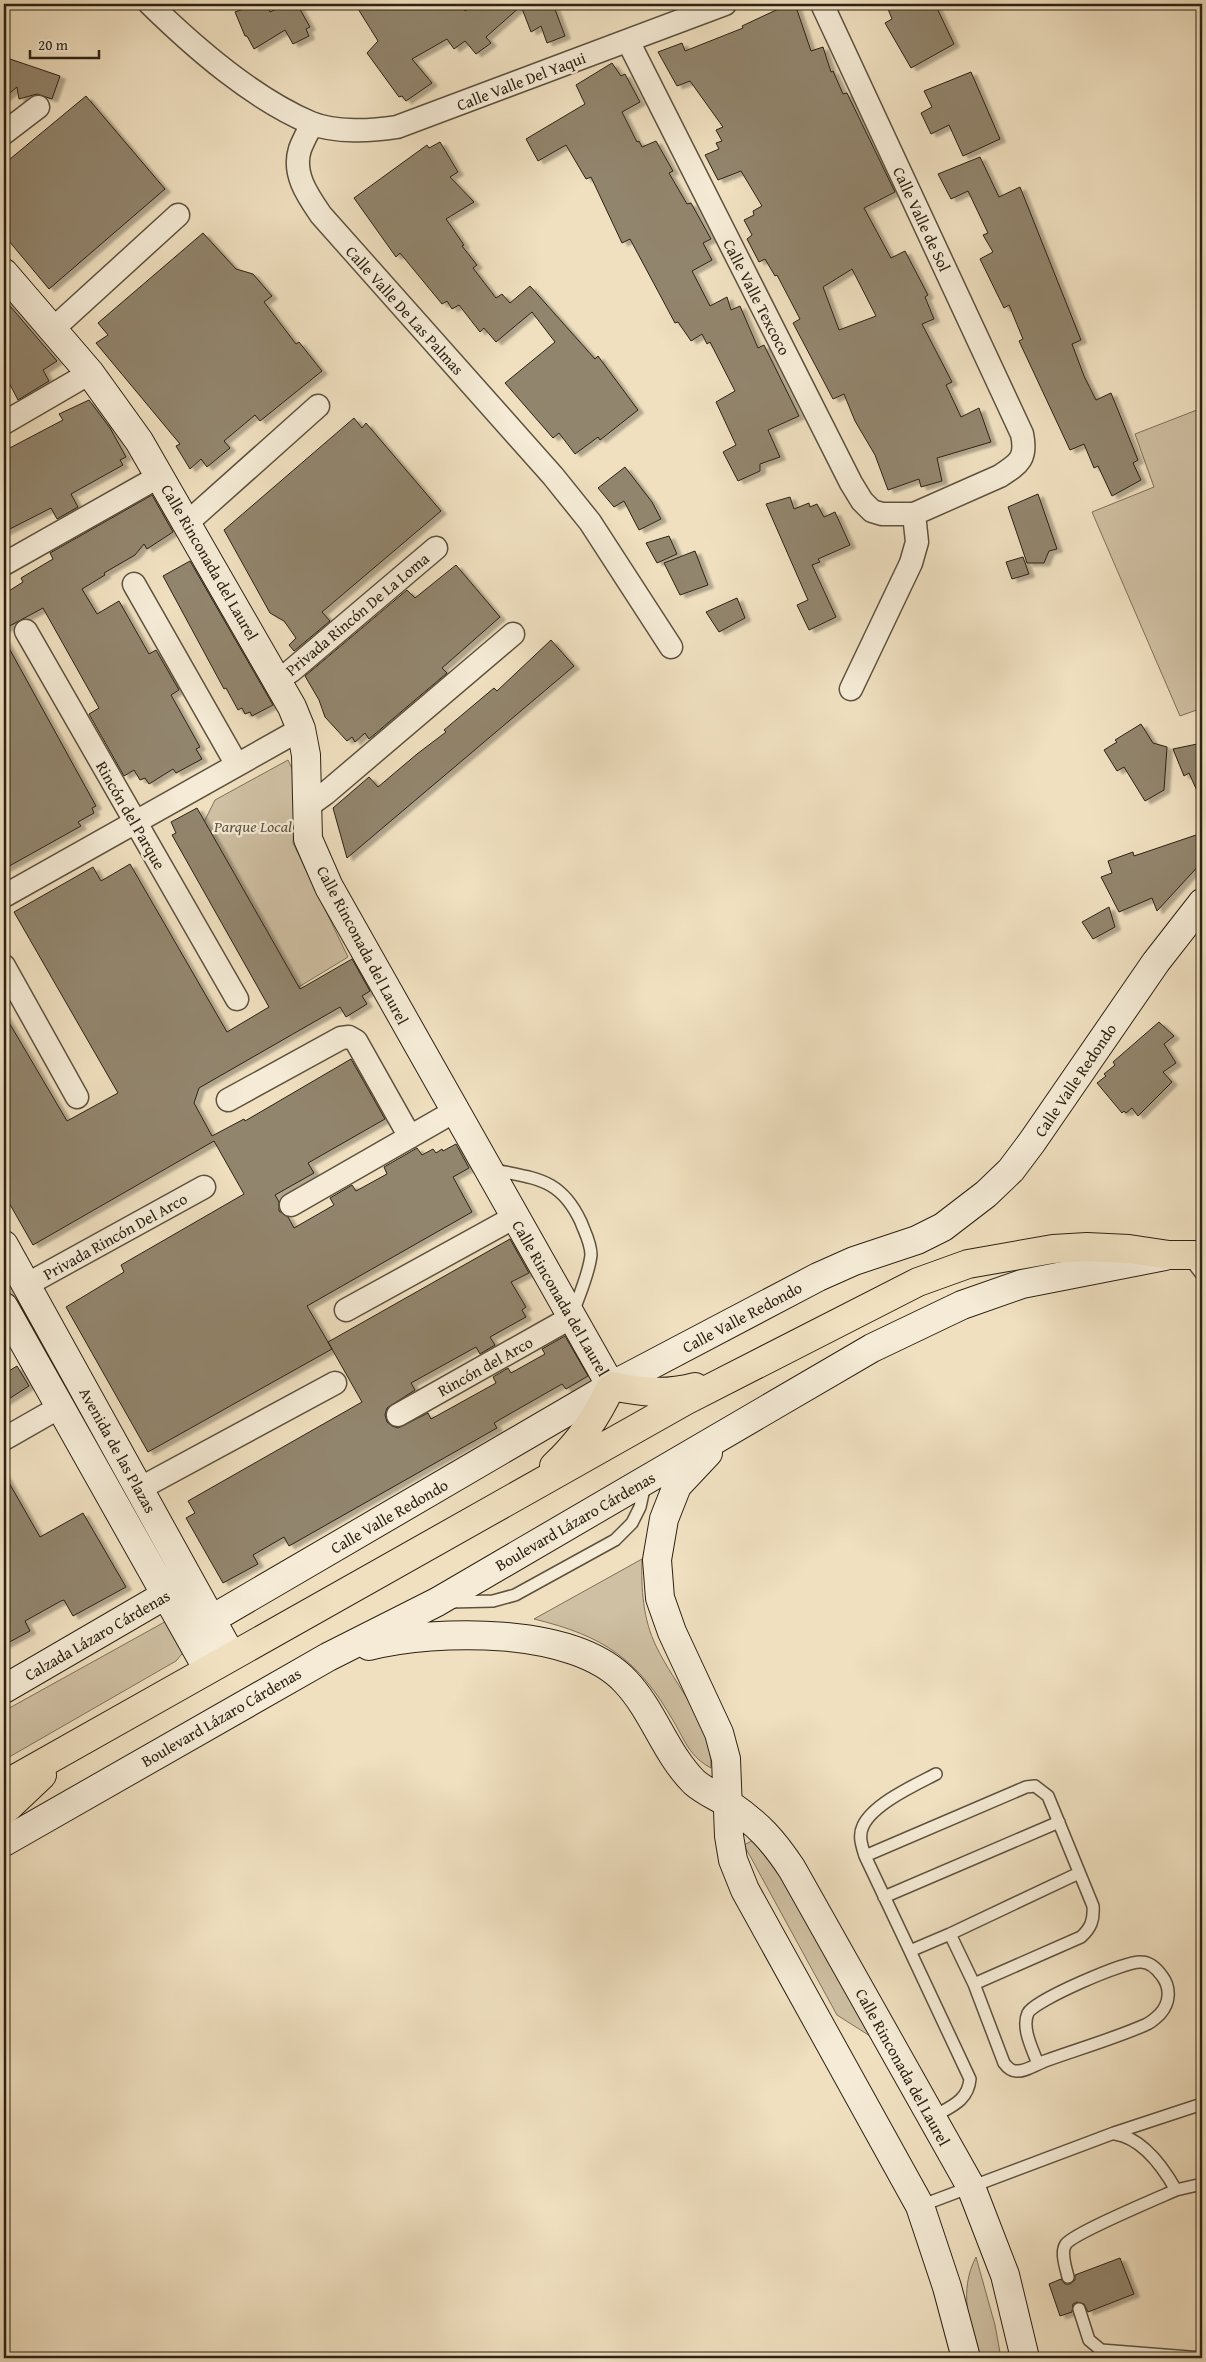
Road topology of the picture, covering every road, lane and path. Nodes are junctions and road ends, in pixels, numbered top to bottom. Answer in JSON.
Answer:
{"nodes":[{"id":1,"x":150,"y":4,"type":"edge"},
{"id":2,"x":724,"y":4,"type":"edge"},
{"id":3,"x":822,"y":4,"type":"edge"},
{"id":4,"x":628,"y":41,"type":"junction"},
{"id":5,"x":38,"y":107,"type":"dead end"},
{"id":6,"x":312,"y":124,"type":"junction"},
{"id":7,"x":4,"y":133,"type":"edge"},
{"id":8,"x":178,"y":215,"type":"dead end"},
{"id":9,"x":4,"y":273,"type":"edge"},
{"id":10,"x":53,"y":329,"type":"junction"},
{"id":11,"x":90,"y":372,"type":"junction"},
{"id":12,"x":318,"y":406,"type":"dead end"},
{"id":13,"x":4,"y":423,"type":"edge"},
{"id":14,"x":160,"y":476,"type":"junction"},
{"id":15,"x":914,"y":514,"type":"junction"},
{"id":16,"x":187,"y":523,"type":"junction"},
{"id":17,"x":436,"y":548,"type":"dead end"},
{"id":18,"x":4,"y":564,"type":"edge"},
{"id":19,"x":134,"y":584,"type":"dead end"},
{"id":20,"x":26,"y":631,"type":"dead end"},
{"id":21,"x":513,"y":634,"type":"dead end"},
{"id":22,"x":670,"y":647,"type":"dead end"},
{"id":23,"x":278,"y":680,"type":"junction"},
{"id":24,"x":851,"y":689,"type":"dead end"},
{"id":25,"x":301,"y":729,"type":"junction"},
{"id":26,"x":237,"y":765,"type":"junction"},
{"id":27,"x":308,"y":806,"type":"junction"},
{"id":28,"x":136,"y":822,"type":"junction"},
{"id":29,"x":4,"y":896,"type":"edge"},
{"id":30,"x":1202,"y":903,"type":"edge"},
{"id":31,"x":4,"y":966,"type":"edge"},
{"id":32,"x":237,"y":999,"type":"dead end"},
{"id":33,"x":77,"y":1097,"type":"dead end"},
{"id":34,"x":228,"y":1100,"type":"dead end"},
{"id":35,"x":455,"y":1111,"type":"junction"},
{"id":36,"x":410,"y":1136,"type":"junction"},
{"id":37,"x":487,"y":1168,"type":"junction"},
{"id":38,"x":204,"y":1187,"type":"dead end"},
{"id":39,"x":291,"y":1205,"type":"dead end"},
{"id":40,"x":515,"y":1217,"type":"junction"},
{"id":41,"x":4,"y":1245,"type":"edge"},
{"id":42,"x":1186,"y":1255,"type":"edge"},
{"id":43,"x":1202,"y":1275,"type":"edge"},
{"id":44,"x":26,"y":1285,"type":"junction"},
{"id":45,"x":4,"y":1308,"type":"edge"},
{"id":46,"x":346,"y":1310,"type":"dead end"},
{"id":47,"x":572,"y":1317,"type":"junction"},
{"id":48,"x":740,"y":1372,"type":"junction"},
{"id":49,"x":335,"y":1382,"type":"dead end"},
{"id":50,"x":611,"y":1386,"type":"junction"},
{"id":51,"x":60,"y":1407,"type":"junction"},
{"id":52,"x":398,"y":1415,"type":"dead end"},
{"id":53,"x":728,"y":1431,"type":"junction"},
{"id":54,"x":4,"y":1439,"type":"edge"},
{"id":55,"x":646,"y":1479,"type":"junction"},
{"id":56,"x":139,"y":1489,"type":"junction"},
{"id":57,"x":526,"y":1491,"type":"junction"},
{"id":58,"x":191,"y":1580,"type":"junction"},
{"id":59,"x":166,"y":1595,"type":"junction"},
{"id":60,"x":437,"y":1602,"type":"junction"},
{"id":61,"x":212,"y":1619,"type":"junction"},
{"id":62,"x":188,"y":1633,"type":"junction"},
{"id":63,"x":231,"y":1655,"type":"junction"},
{"id":64,"x":328,"y":1656,"type":"junction"},
{"id":65,"x":208,"y":1668,"type":"junction"},
{"id":66,"x":4,"y":1689,"type":"edge"},
{"id":67,"x":78,"y":1742,"type":"junction"},
{"id":68,"x":936,"y":1774,"type":"dead end"},
{"id":69,"x":4,"y":1785,"type":"edge"},
{"id":70,"x":730,"y":1805,"type":"junction"},
{"id":71,"x":4,"y":1811,"type":"edge"},
{"id":72,"x":1059,"y":1822,"type":"junction"},
{"id":73,"x":4,"y":1842,"type":"edge"},
{"id":74,"x":865,"y":1856,"type":"junction"},
{"id":75,"x":1079,"y":1874,"type":"junction"},
{"id":76,"x":884,"y":1897,"type":"junction"},
{"id":77,"x":950,"y":1934,"type":"junction"},
{"id":78,"x":910,"y":1951,"type":"junction"},
{"id":79,"x":974,"y":1984,"type":"junction"},
{"id":80,"x":1038,"y":2064,"type":"junction"},
{"id":81,"x":1202,"y":2104,"type":"edge"},
{"id":82,"x":931,"y":2118,"type":"junction"},
{"id":83,"x":1114,"y":2134,"type":"junction"},
{"id":84,"x":1202,"y":2184,"type":"edge"},
{"id":85,"x":970,"y":2186,"type":"junction"},
{"id":86,"x":1176,"y":2190,"type":"junction"},
{"id":87,"x":920,"y":2206,"type":"junction"},
{"id":88,"x":1068,"y":2277,"type":"dead end"},
{"id":89,"x":1078,"y":2309,"type":"dead end"},
{"id":90,"x":1097,"y":2353,"type":"edge"},
{"id":91,"x":966,"y":2358,"type":"edge"},
{"id":92,"x":1025,"y":2358,"type":"edge"},
{"id":93,"x":1202,"y":2358,"type":"edge"}],
"edges":[{"from":1,"to":6,"type":"street"},
{"from":2,"to":4,"type":"street","name":"Calle Valle Del Yaqui"},
{"from":3,"to":15,"type":"street","name":"Calle Valle de Sol"},
{"from":4,"to":6,"type":"street","name":"Calle Valle Del Yaqui"},
{"from":4,"to":15,"type":"street","name":"Calle Valle Texcoco"},
{"from":5,"to":7,"type":"street"},
{"from":6,"to":22,"type":"street","name":"Calle Valle De Las Palmas"},
{"from":8,"to":10,"type":"street"},
{"from":9,"to":10,"type":"street","name":"Calle Rinconada del Laurel"},
{"from":10,"to":11,"type":"street","name":"Calle Rinconada del Laurel"},
{"from":11,"to":13,"type":"street"},
{"from":11,"to":14,"type":"street","name":"Calle Rinconada del Laurel"},
{"from":12,"to":16,"type":"street"},
{"from":14,"to":16,"type":"street","name":"Calle Rinconada del Laurel"},
{"from":14,"to":18,"type":"street"},
{"from":15,"to":24,"type":"street"},
{"from":16,"to":23,"type":"street","name":"Calle Rinconada del Laurel"},
{"from":17,"to":23,"type":"street","name":"Privada Rincón De La Loma"},
{"from":19,"to":26,"type":"street"},
{"from":20,"to":28,"type":"street","name":"Rincón del Parque"},
{"from":21,"to":27,"type":"street"},
{"from":23,"to":25,"type":"street","name":"Calle Rinconada del Laurel"},
{"from":25,"to":26,"type":"street"},
{"from":25,"to":27,"type":"street","name":"Calle Rinconada del Laurel"},
{"from":26,"to":28,"type":"street"},
{"from":27,"to":35,"type":"street","name":"Calle Rinconada del Laurel"},
{"from":28,"to":29,"type":"street"},
{"from":28,"to":32,"type":"street","name":"Rincón del Parque"},
{"from":30,"to":50,"type":"street","name":"Calle Valle Redondo"},
{"from":31,"to":33,"type":"street"},
{"from":34,"to":36,"type":"street"},
{"from":35,"to":36,"type":"street"},
{"from":35,"to":37,"type":"street","name":"Calle Rinconada del Laurel"},
{"from":36,"to":39,"type":"street"},
{"from":37,"to":40,"type":"street","name":"Calle Rinconada del Laurel"},
{"from":37,"to":47,"type":"lane"},
{"from":38,"to":44,"type":"street","name":"Privada Rincón Del Arco"},
{"from":40,"to":46,"type":"street"},
{"from":40,"to":47,"type":"street","name":"Calle Rinconada del Laurel"},
{"from":41,"to":44,"type":"street","name":"Avenida de las Plazas"},
{"from":42,"to":43,"type":"lane"},
{"from":42,"to":48,"type":"highway"},
{"from":42,"to":53,"type":"street","name":"Boulevard Lázaro Cárdenas"},
{"from":44,"to":56,"type":"street","name":"Avenida de las Plazas"},
{"from":45,"to":51,"type":"street","name":"Avenida de las Plazas"},
{"from":47,"to":50,"type":"street","name":"Calle Rinconada del Laurel"},
{"from":47,"to":52,"type":"street","name":"Rincón del Arco"},
{"from":48,"to":50,"type":"highway"},
{"from":48,"to":57,"type":"highway"},
{"from":49,"to":56,"type":"street"},
{"from":50,"to":57,"type":"highway"},
{"from":50,"to":61,"type":"street","name":"Calle Valle Redondo"},
{"from":51,"to":54,"type":"street"},
{"from":51,"to":59,"type":"street","name":"Avenida de las Plazas"},
{"from":53,"to":55,"type":"street","name":"Boulevard Lázaro Cárdenas"},
{"from":53,"to":70,"type":"street"},
{"from":55,"to":60,"type":"street","name":"Boulevard Lázaro Cárdenas"},
{"from":55,"to":60,"type":"lane"},
{"from":56,"to":58,"type":"street","name":"Avenida de las Plazas"},
{"from":57,"to":63,"type":"highway"},
{"from":58,"to":59,"type":"street","name":"Calzada Lázaro Cárdenas"},
{"from":58,"to":61,"type":"street","name":"Avenida de las Plazas"},
{"from":59,"to":62,"type":"street","name":"Avenida de las Plazas"},
{"from":59,"to":66,"type":"street","name":"Calzada Lázaro Cárdenas"},
{"from":60,"to":64,"type":"street","name":"Boulevard Lázaro Cárdenas"},
{"from":61,"to":62,"type":"street","name":"Calle Valle Redondo"},
{"from":61,"to":63,"type":"street","name":"Avenida de las Plazas"},
{"from":62,"to":65,"type":"street","name":"Avenida de las Plazas"},
{"from":63,"to":65,"type":"highway"},
{"from":64,"to":70,"type":"street","name":"Calle Rinconada del Laurel"},
{"from":64,"to":73,"type":"street","name":"Boulevard Lázaro Cárdenas"},
{"from":65,"to":67,"type":"highway"},
{"from":67,"to":69,"type":"highway"},
{"from":67,"to":71,"type":"highway"},
{"from":68,"to":74,"type":"lane"},
{"from":70,"to":82,"type":"street","name":"Calle Rinconada del Laurel"},
{"from":70,"to":87,"type":"street"},
{"from":72,"to":74,"type":"lane"},
{"from":72,"to":75,"type":"lane"},
{"from":72,"to":76,"type":"lane"},
{"from":74,"to":76,"type":"lane"},
{"from":75,"to":77,"type":"lane"},
{"from":75,"to":79,"type":"lane"},
{"from":76,"to":78,"type":"lane"},
{"from":77,"to":78,"type":"lane"},
{"from":77,"to":79,"type":"lane"},
{"from":78,"to":82,"type":"lane"},
{"from":79,"to":80,"type":"lane"},
{"from":80,"to":80,"type":"lane"},
{"from":81,"to":83,"type":"lane"},
{"from":82,"to":85,"type":"street","name":"Calle Rinconada del Laurel"},
{"from":83,"to":85,"type":"lane"},
{"from":83,"to":86,"type":"lane"},
{"from":84,"to":86,"type":"lane"},
{"from":85,"to":87,"type":"lane"},
{"from":85,"to":92,"type":"street","name":"Calle Rinconada del Laurel"},
{"from":86,"to":88,"type":"lane"},
{"from":87,"to":91,"type":"street"},
{"from":89,"to":90,"type":"lane"},
{"from":90,"to":93,"type":"lane"}]}
